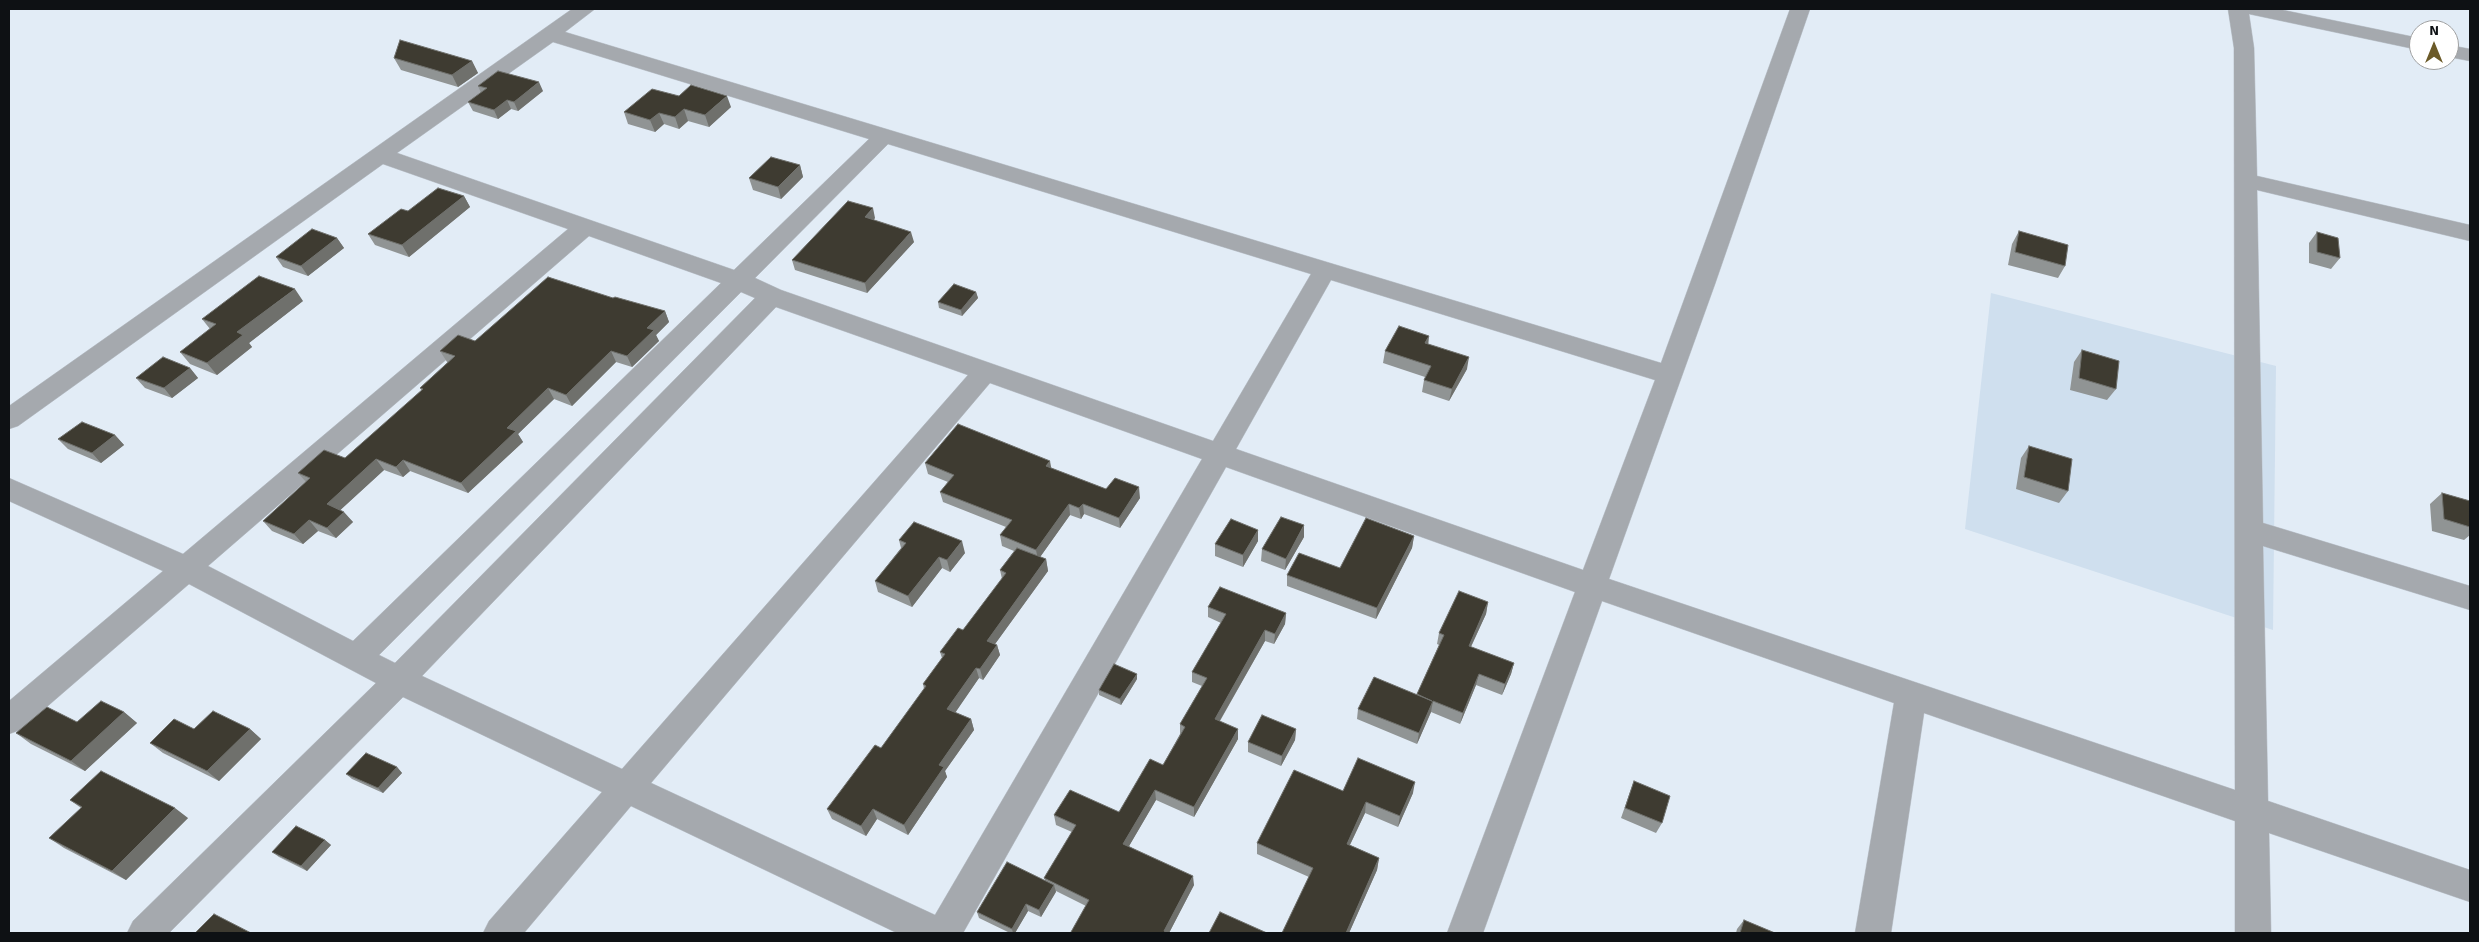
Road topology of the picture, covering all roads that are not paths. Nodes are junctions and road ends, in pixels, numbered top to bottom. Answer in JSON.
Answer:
{"nodes":[{"id":1,"x":585,"y":9,"type":"edge"},
{"id":2,"x":1800,"y":9,"type":"edge"},
{"id":3,"x":2238,"y":9,"type":"edge"},
{"id":4,"x":2251,"y":9,"type":"edge"},
{"id":5,"x":549,"y":34,"type":"junction"},
{"id":6,"x":2409,"y":42,"type":"edge"},
{"id":7,"x":884,"y":136,"type":"junction"},
{"id":8,"x":380,"y":155,"type":"junction"},
{"id":9,"x":2245,"y":180,"type":"junction"},
{"id":10,"x":585,"y":227,"type":"junction"},
{"id":11,"x":2470,"y":233,"type":"edge"},
{"id":12,"x":1325,"y":270,"type":"junction"},
{"id":13,"x":738,"y":280,"type":"junction"},
{"id":14,"x":772,"y":296,"type":"junction"},
{"id":15,"x":986,"y":371,"type":"junction"},
{"id":16,"x":1670,"y":375,"type":"junction"},
{"id":17,"x":9,"y":419,"type":"edge"},
{"id":18,"x":1220,"y":454,"type":"junction"},
{"id":19,"x":9,"y":489,"type":"edge"},
{"id":20,"x":2249,"y":530,"type":"junction"},
{"id":21,"x":187,"y":569,"type":"junction"},
{"id":22,"x":1593,"y":586,"type":"junction"},
{"id":23,"x":2470,"y":598,"type":"edge"},
{"id":24,"x":357,"y":658,"type":"junction"},
{"id":25,"x":400,"y":680,"type":"junction"},
{"id":26,"x":1911,"y":696,"type":"junction"},
{"id":27,"x":9,"y":720,"type":"edge"},
{"id":28,"x":626,"y":787,"type":"junction"},
{"id":29,"x":2252,"y":813,"type":"junction"},
{"id":30,"x":2470,"y":886,"type":"edge"},
{"id":31,"x":145,"y":933,"type":"edge"},
{"id":32,"x":501,"y":933,"type":"edge"},
{"id":33,"x":934,"y":933,"type":"edge"},
{"id":34,"x":944,"y":933,"type":"edge"},
{"id":35,"x":1465,"y":933,"type":"edge"},
{"id":36,"x":1873,"y":933,"type":"edge"},
{"id":37,"x":2253,"y":933,"type":"edge"}],
"edges":[{"from":1,"to":5,"type":"street"},
{"from":2,"to":16,"type":"street"},
{"from":3,"to":9,"type":"street"},
{"from":4,"to":6,"type":"street"},
{"from":5,"to":7,"type":"street"},
{"from":5,"to":8,"type":"street"},
{"from":7,"to":12,"type":"street"},
{"from":7,"to":13,"type":"street"},
{"from":8,"to":10,"type":"street"},
{"from":8,"to":17,"type":"street"},
{"from":9,"to":11,"type":"street"},
{"from":9,"to":20,"type":"street"},
{"from":10,"to":13,"type":"street"},
{"from":10,"to":21,"type":"street"},
{"from":12,"to":16,"type":"street"},
{"from":12,"to":18,"type":"street"},
{"from":13,"to":14,"type":"street"},
{"from":13,"to":24,"type":"street"},
{"from":14,"to":15,"type":"street"},
{"from":14,"to":25,"type":"street"},
{"from":15,"to":18,"type":"street"},
{"from":15,"to":28,"type":"street"},
{"from":16,"to":22,"type":"street"},
{"from":18,"to":22,"type":"street"},
{"from":18,"to":34,"type":"street"},
{"from":19,"to":21,"type":"street"},
{"from":20,"to":23,"type":"street"},
{"from":20,"to":29,"type":"street"},
{"from":21,"to":24,"type":"street"},
{"from":21,"to":27,"type":"street"},
{"from":22,"to":26,"type":"street"},
{"from":22,"to":35,"type":"street"},
{"from":24,"to":25,"type":"street"},
{"from":25,"to":28,"type":"street"},
{"from":25,"to":31,"type":"street"},
{"from":26,"to":29,"type":"street"},
{"from":26,"to":36,"type":"street"},
{"from":28,"to":32,"type":"street"},
{"from":28,"to":33,"type":"street"},
{"from":29,"to":30,"type":"street"},
{"from":29,"to":37,"type":"street"}]}
